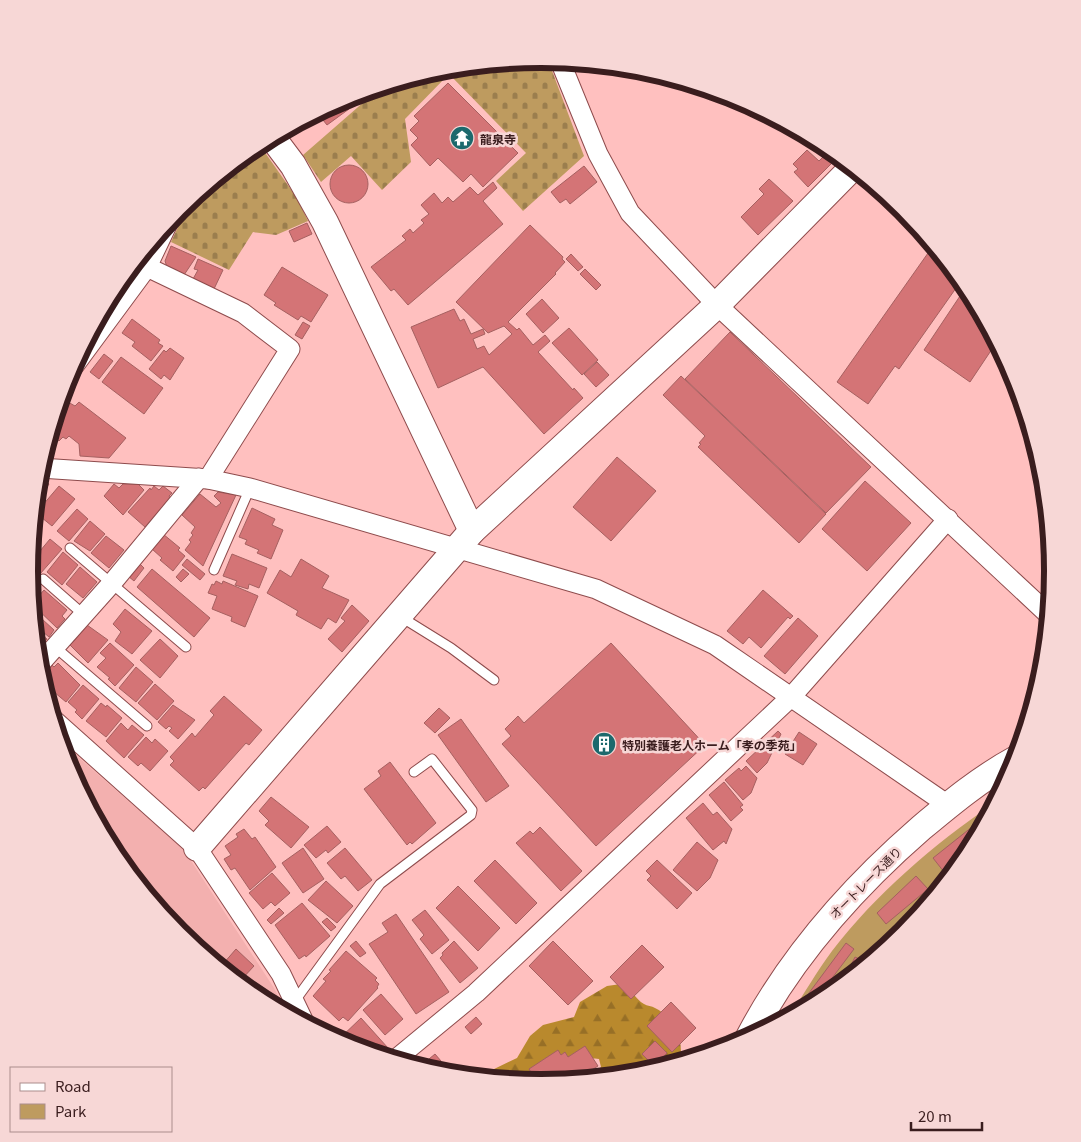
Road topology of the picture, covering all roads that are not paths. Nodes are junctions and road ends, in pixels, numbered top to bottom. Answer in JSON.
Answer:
{"nodes":[{"id":1,"x":563,"y":69,"type":"edge"},
{"id":2,"x":277,"y":143,"type":"edge"},
{"id":3,"x":848,"y":172,"type":"edge"},
{"id":4,"x":142,"y":264,"type":"edge"},
{"id":5,"x":716,"y":305,"type":"junction"},
{"id":6,"x":104,"y":320,"type":"edge"},
{"id":7,"x":48,"y":469,"type":"edge"},
{"id":8,"x":203,"y":479,"type":"junction"},
{"id":9,"x":250,"y":488,"type":"junction"},
{"id":10,"x":948,"y":518,"type":"junction"},
{"id":11,"x":464,"y":539,"type":"junction"},
{"id":12,"x":70,"y":548,"type":"dead end"},
{"id":13,"x":214,"y":570,"type":"dead end"},
{"id":14,"x":43,"y":579,"type":"dead end"},
{"id":15,"x":112,"y":584,"type":"junction"},
{"id":16,"x":1042,"y":608,"type":"edge"},
{"id":17,"x":84,"y":615,"type":"junction"},
{"id":18,"x":398,"y":616,"type":"junction"},
{"id":19,"x":55,"y":647,"type":"junction"},
{"id":20,"x":186,"y":647,"type":"dead end"},
{"id":21,"x":45,"y":658,"type":"edge"},
{"id":22,"x":494,"y":680,"type":"dead end"},
{"id":23,"x":792,"y":696,"type":"junction"},
{"id":24,"x":147,"y":726,"type":"dead end"},
{"id":25,"x":62,"y":728,"type":"edge"},
{"id":26,"x":1003,"y":767,"type":"edge"},
{"id":27,"x":414,"y":772,"type":"dead end"},
{"id":28,"x":948,"y":805,"type":"junction"},
{"id":29,"x":197,"y":848,"type":"junction"},
{"id":30,"x":294,"y":1002,"type":"junction"},
{"id":31,"x":299,"y":1012,"type":"edge"},
{"id":32,"x":755,"y":1026,"type":"edge"},
{"id":33,"x":402,"y":1054,"type":"edge"}],
"edges":[{"from":1,"to":5,"type":"street"},
{"from":2,"to":11,"type":"street"},
{"from":3,"to":5,"type":"street"},
{"from":4,"to":6,"type":"street"},
{"from":4,"to":8,"type":"street"},
{"from":5,"to":10,"type":"street"},
{"from":5,"to":11,"type":"street"},
{"from":7,"to":8,"type":"street"},
{"from":8,"to":9,"type":"street"},
{"from":8,"to":15,"type":"street"},
{"from":9,"to":11,"type":"street"},
{"from":9,"to":13,"type":"lane"},
{"from":10,"to":16,"type":"street"},
{"from":10,"to":23,"type":"street"},
{"from":11,"to":18,"type":"street"},
{"from":11,"to":23,"type":"street"},
{"from":12,"to":15,"type":"lane"},
{"from":14,"to":17,"type":"lane"},
{"from":15,"to":17,"type":"street"},
{"from":15,"to":20,"type":"lane"},
{"from":17,"to":19,"type":"street"},
{"from":18,"to":22,"type":"lane"},
{"from":18,"to":29,"type":"street"},
{"from":19,"to":21,"type":"street"},
{"from":19,"to":24,"type":"lane"},
{"from":23,"to":28,"type":"street"},
{"from":23,"to":33,"type":"street"},
{"from":25,"to":29,"type":"street"},
{"from":26,"to":28,"type":"street","name":"オートレース通り"},
{"from":27,"to":30,"type":"lane"},
{"from":28,"to":32,"type":"street","name":"オートレース通り"},
{"from":29,"to":30,"type":"street"},
{"from":30,"to":31,"type":"street"}]}
